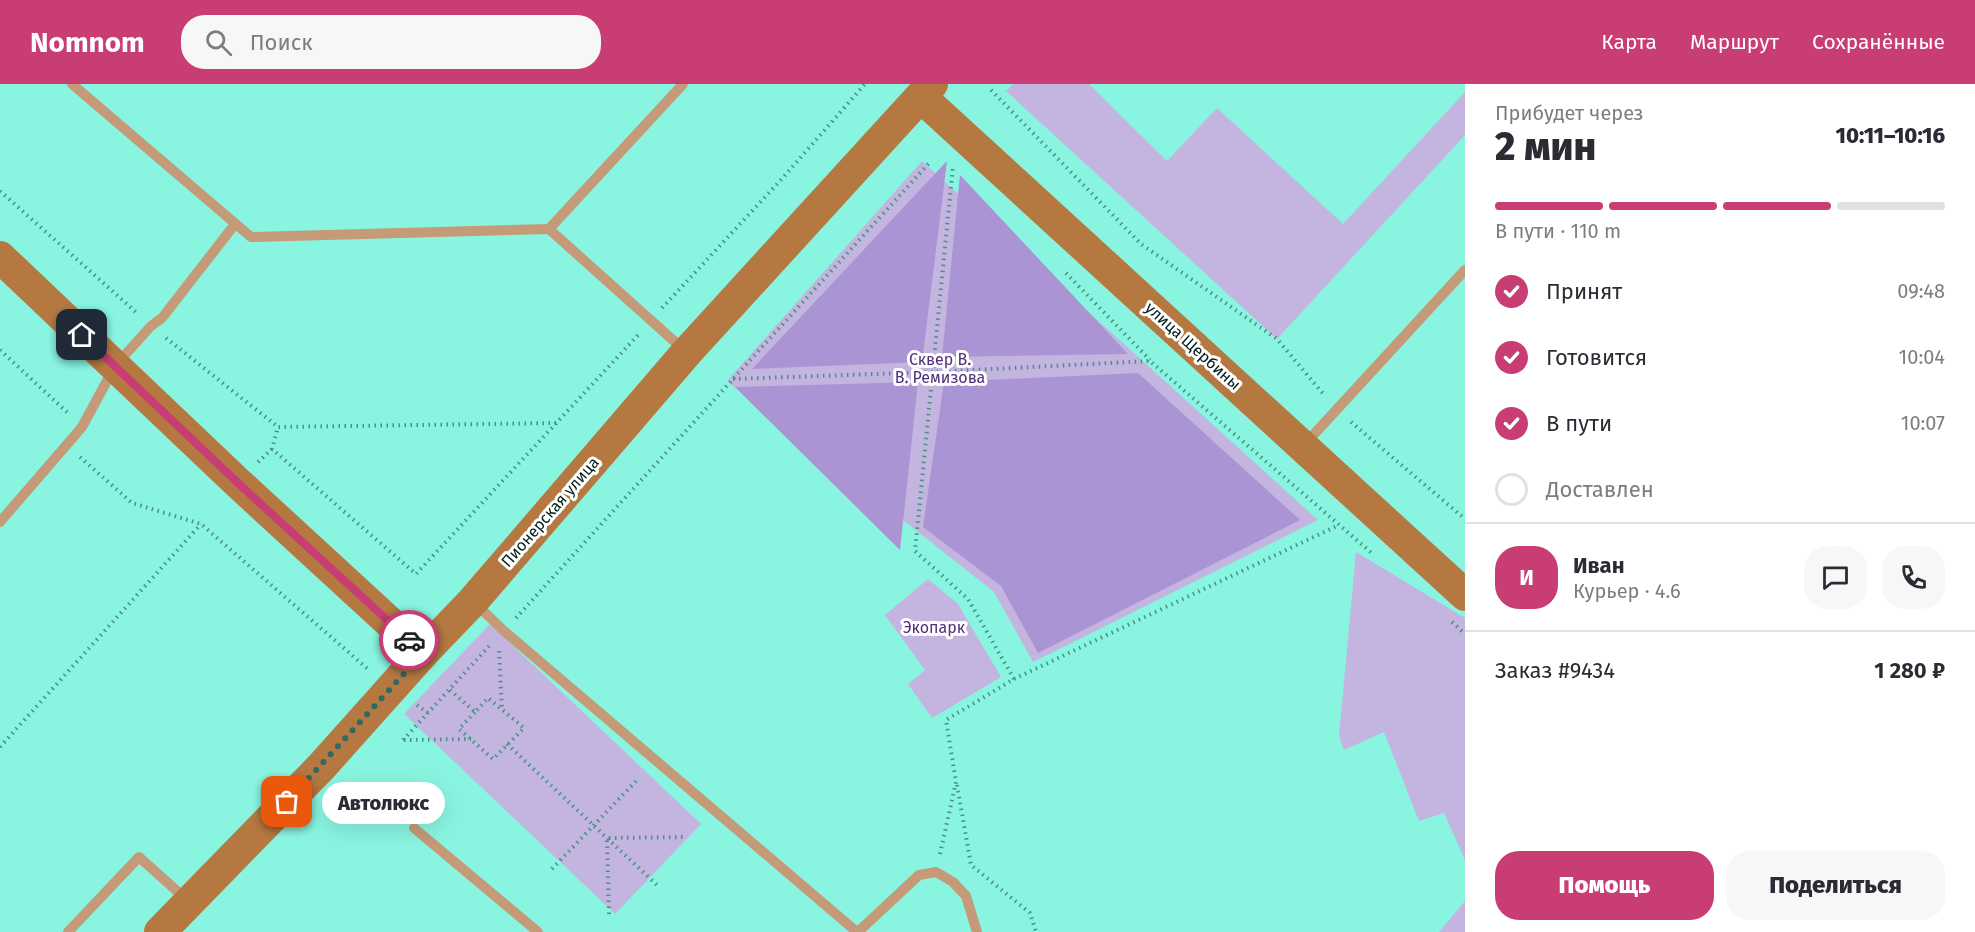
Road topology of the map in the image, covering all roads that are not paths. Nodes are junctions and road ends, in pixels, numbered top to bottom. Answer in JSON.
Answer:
{"nodes":[{"id":1,"x":72,"y":84,"type":"edge"},
{"id":2,"x":683,"y":84,"type":"edge"},
{"id":3,"x":926,"y":90,"type":"edge"},
{"id":4,"x":235,"y":224,"type":"junction"},
{"id":5,"x":549,"y":229,"type":"junction"},
{"id":6,"x":0,"y":257,"type":"edge"},
{"id":7,"x":1465,"y":270,"type":"edge"},
{"id":8,"x":687,"y":352,"type":"junction"},
{"id":9,"x":115,"y":366,"type":"junction"},
{"id":10,"x":1303,"y":446,"type":"junction"},
{"id":11,"x":0,"y":521,"type":"edge"},
{"id":12,"x":473,"y":601,"type":"junction"},
{"id":13,"x":1456,"y":606,"type":"edge"},
{"id":14,"x":423,"y":653,"type":"junction"},
{"id":15,"x":414,"y":828,"type":"dead end"},
{"id":16,"x":190,"y":903,"type":"junction"},
{"id":17,"x":68,"y":932,"type":"edge"},
{"id":18,"x":160,"y":932,"type":"edge"},
{"id":19,"x":538,"y":932,"type":"edge"},
{"id":20,"x":858,"y":932,"type":"edge"},
{"id":21,"x":977,"y":932,"type":"edge"}],
"edges":[{"from":1,"to":4,"type":"lane"},
{"from":2,"to":5,"type":"lane"},
{"from":3,"to":8,"type":"street","name":"Пионерская улица"},
{"from":3,"to":10,"type":"street","name":"улица Щербины"},
{"from":4,"to":5,"type":"lane"},
{"from":4,"to":9,"type":"lane"},
{"from":5,"to":8,"type":"lane"},
{"from":6,"to":9,"type":"street"},
{"from":7,"to":10,"type":"lane"},
{"from":8,"to":12,"type":"street","name":"Пионерская улица"},
{"from":9,"to":11,"type":"lane"},
{"from":9,"to":14,"type":"street"},
{"from":10,"to":13,"type":"street","name":"улица Щербины"},
{"from":12,"to":14,"type":"street","name":"Пионерская улица"},
{"from":12,"to":20,"type":"lane"},
{"from":14,"to":16,"type":"street","name":"Пионерская улица"},
{"from":15,"to":19,"type":"lane"},
{"from":16,"to":17,"type":"lane"},
{"from":16,"to":18,"type":"street","name":"Пионерская улица"},
{"from":20,"to":21,"type":"lane"}]}
